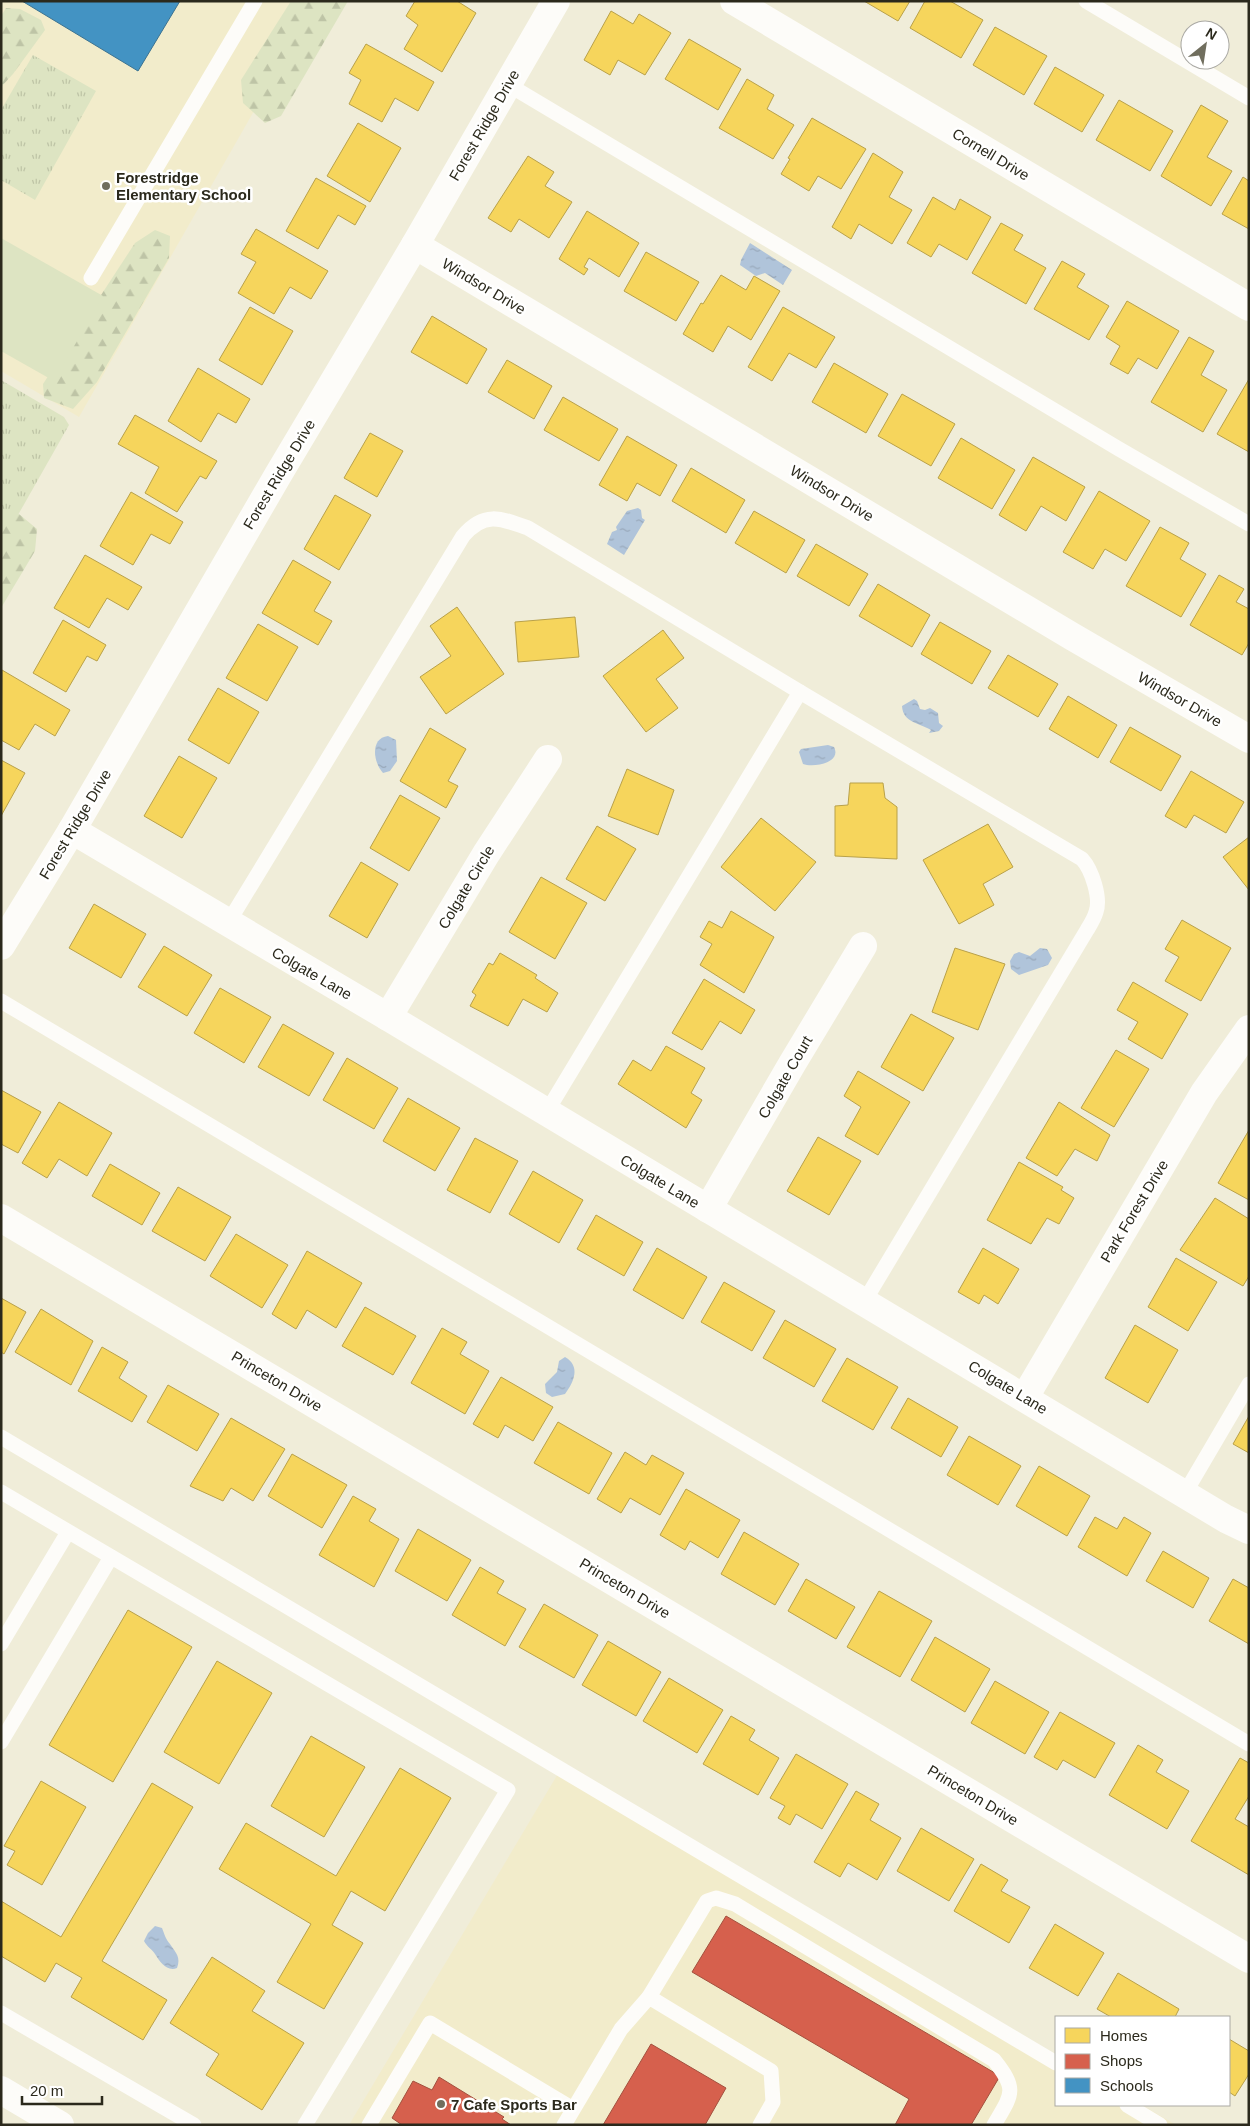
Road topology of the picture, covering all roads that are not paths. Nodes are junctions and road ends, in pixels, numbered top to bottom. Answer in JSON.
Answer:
{"nodes":[{"id":1,"x":255,"y":1,"type":"edge"},
{"id":2,"x":556,"y":1,"type":"edge"},
{"id":3,"x":734,"y":1,"type":"edge"},
{"id":4,"x":1086,"y":1,"type":"edge"},
{"id":5,"x":508,"y":84,"type":"junction"},
{"id":6,"x":1249,"y":98,"type":"edge"},
{"id":7,"x":415,"y":246,"type":"junction"},
{"id":8,"x":91,"y":278,"type":"dead end"},
{"id":9,"x":1249,"y":307,"type":"edge"},
{"id":10,"x":1249,"y":524,"type":"edge"},
{"id":11,"x":800,"y":692,"type":"junction"},
{"id":12,"x":1249,"y":739,"type":"edge"},
{"id":13,"x":548,"y":759,"type":"dead end"},
{"id":14,"x":72,"y":830,"type":"junction"},
{"id":15,"x":228,"y":923,"type":"junction"},
{"id":16,"x":1,"y":946,"type":"edge"},
{"id":17,"x":863,"y":946,"type":"dead end"},
{"id":18,"x":1,"y":1001,"type":"edge"},
{"id":19,"x":388,"y":1017,"type":"junction"},
{"id":20,"x":1249,"y":1029,"type":"edge"},
{"id":21,"x":546,"y":1113,"type":"junction"},
{"id":22,"x":708,"y":1210,"type":"junction"},
{"id":23,"x":1,"y":1218,"type":"edge"},
{"id":24,"x":864,"y":1302,"type":"junction"},
{"id":25,"x":1249,"y":1384,"type":"edge"},
{"id":26,"x":1025,"y":1397,"type":"junction"},
{"id":27,"x":1,"y":1437,"type":"edge"},
{"id":28,"x":1,"y":1492,"type":"edge"},
{"id":29,"x":1184,"y":1493,"type":"junction"},
{"id":30,"x":1249,"y":1530,"type":"edge"},
{"id":31,"x":68,"y":1532,"type":"junction"},
{"id":32,"x":111,"y":1557,"type":"junction"},
{"id":33,"x":1,"y":1644,"type":"edge"},
{"id":34,"x":1,"y":1742,"type":"edge"},
{"id":35,"x":1249,"y":1744,"type":"edge"},
{"id":36,"x":1249,"y":1959,"type":"edge"},
{"id":37,"x":649,"y":1997,"type":"junction"},
{"id":38,"x":1,"y":2013,"type":"edge"},
{"id":39,"x":1055,"y":2062,"type":"edge"},
{"id":40,"x":1,"y":2090,"type":"edge"},
{"id":41,"x":1128,"y":2106,"type":"edge"},
{"id":42,"x":573,"y":2109,"type":"junction"},
{"id":43,"x":60,"y":2125,"type":"edge"},
{"id":44,"x":194,"y":2125,"type":"edge"},
{"id":45,"x":305,"y":2125,"type":"edge"},
{"id":46,"x":369,"y":2125,"type":"edge"},
{"id":47,"x":564,"y":2125,"type":"edge"},
{"id":48,"x":760,"y":2125,"type":"edge"},
{"id":49,"x":994,"y":2125,"type":"edge"},
{"id":50,"x":1160,"y":2125,"type":"edge"}],
"edges":[{"from":1,"to":8,"type":"lane"},
{"from":2,"to":5,"type":"street","name":"Forest Ridge Drive"},
{"from":3,"to":9,"type":"street","name":"Cornell Drive"},
{"from":4,"to":6,"type":"lane"},
{"from":5,"to":7,"type":"street","name":"Forest Ridge Drive"},
{"from":5,"to":10,"type":"lane"},
{"from":7,"to":12,"type":"street","name":"Windsor Drive"},
{"from":7,"to":14,"type":"street","name":"Forest Ridge Drive"},
{"from":11,"to":15,"type":"lane"},
{"from":11,"to":21,"type":"lane"},
{"from":11,"to":24,"type":"lane"},
{"from":13,"to":19,"type":"street","name":"Colgate Circle"},
{"from":14,"to":15,"type":"street","name":"Colgate Lane"},
{"from":14,"to":16,"type":"street","name":"Forest Ridge Drive"},
{"from":15,"to":19,"type":"street","name":"Colgate Lane"},
{"from":17,"to":22,"type":"street","name":"Colgate Court"},
{"from":18,"to":35,"type":"lane"},
{"from":19,"to":21,"type":"street","name":"Colgate Lane"},
{"from":20,"to":26,"type":"street","name":"Park Forest Drive"},
{"from":21,"to":22,"type":"street","name":"Colgate Lane"},
{"from":22,"to":24,"type":"street","name":"Colgate Lane"},
{"from":23,"to":36,"type":"street","name":"Princeton Drive"},
{"from":24,"to":26,"type":"street","name":"Colgate Lane"},
{"from":25,"to":29,"type":"lane"},
{"from":26,"to":29,"type":"street","name":"Colgate Lane"},
{"from":27,"to":39,"type":"lane"},
{"from":28,"to":31,"type":"lane"},
{"from":29,"to":30,"type":"street","name":"Colgate Lane"},
{"from":31,"to":32,"type":"lane"},
{"from":31,"to":33,"type":"lane"},
{"from":32,"to":34,"type":"lane"},
{"from":32,"to":45,"type":"lane"},
{"from":37,"to":42,"type":"lane"},
{"from":37,"to":48,"type":"lane"},
{"from":37,"to":49,"type":"lane"},
{"from":38,"to":44,"type":"lane"},
{"from":40,"to":43,"type":"street"},
{"from":41,"to":50,"type":"lane"},
{"from":42,"to":46,"type":"lane"},
{"from":42,"to":47,"type":"lane"}]}
